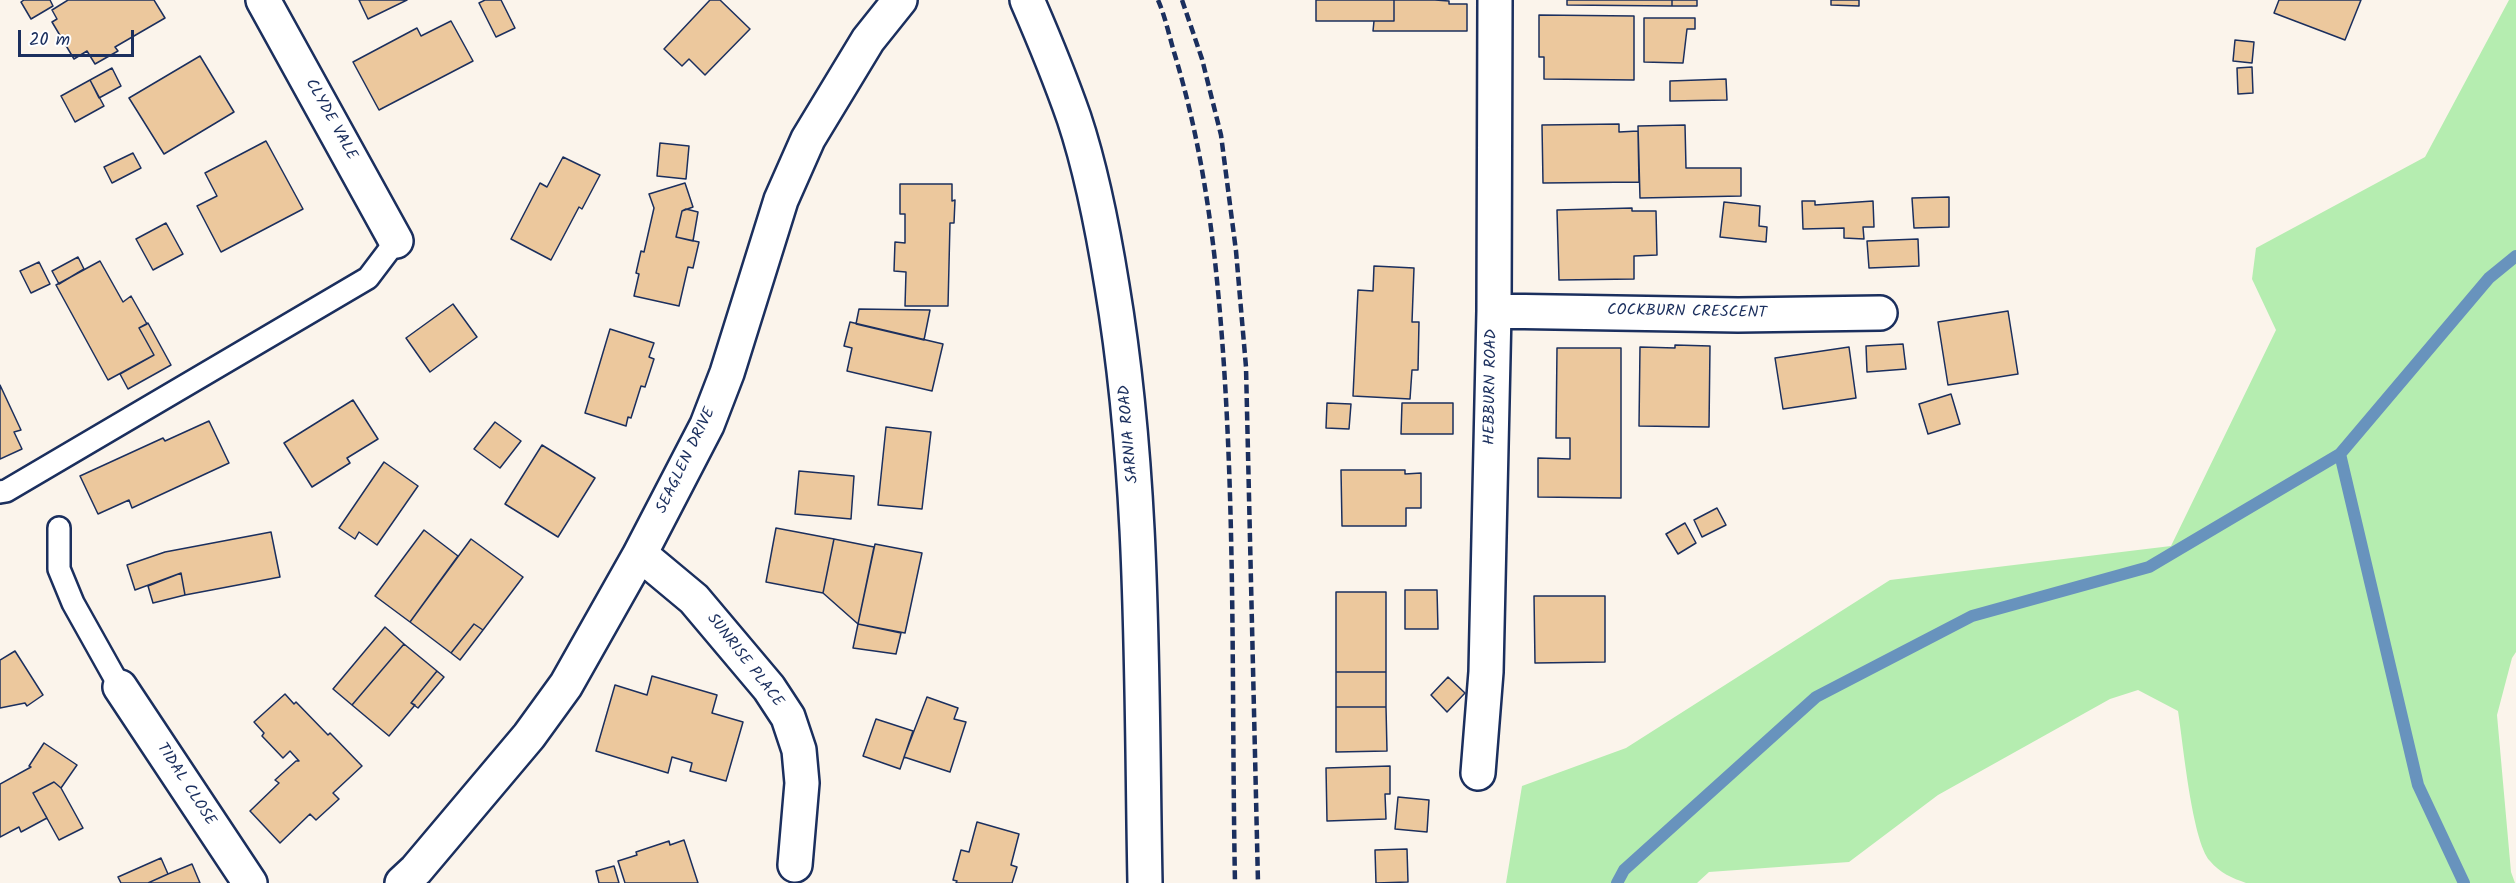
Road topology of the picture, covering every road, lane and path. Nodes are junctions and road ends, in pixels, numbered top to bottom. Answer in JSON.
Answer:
{"nodes":[{"id":1,"x":263,"y":0,"type":"edge"},
{"id":2,"x":900,"y":0,"type":"edge"},
{"id":3,"x":1027,"y":0,"type":"edge"},
{"id":4,"x":1495,"y":0,"type":"edge"},
{"id":5,"x":396,"y":241,"type":"joint"},
{"id":6,"x":1494,"y":311,"type":"junction"},
{"id":7,"x":1880,"y":313,"type":"dead end"},
{"id":8,"x":0,"y":492,"type":"edge"},
{"id":9,"x":59,"y":528,"type":"dead end"},
{"id":10,"x":640,"y":554,"type":"junction"},
{"id":11,"x":120,"y":687,"type":"joint"},
{"id":12,"x":1478,"y":773,"type":"dead end"},
{"id":13,"x":795,"y":865,"type":"dead end"},
{"id":14,"x":250,"y":883,"type":"edge"},
{"id":15,"x":402,"y":883,"type":"edge"},
{"id":16,"x":1145,"y":883,"type":"edge"}],
"edges":[{"from":1,"to":5,"type":"street","name":"CLYDE VALE"},
{"from":2,"to":10,"type":"street","name":"SEAGLEN DRIVE"},
{"from":3,"to":16,"type":"street","name":"SARNIA ROAD"},
{"from":4,"to":6,"type":"street","name":"HEBBURN ROAD"},
{"from":5,"to":8,"type":"lane"},
{"from":6,"to":7,"type":"street","name":"COCKBURN CRESCENT"},
{"from":6,"to":12,"type":"street","name":"HEBBURN ROAD"},
{"from":9,"to":11,"type":"lane"},
{"from":10,"to":13,"type":"street","name":"SUNRISE PLACE"},
{"from":10,"to":15,"type":"street","name":"SEAGLEN DRIVE"},
{"from":11,"to":14,"type":"street","name":"TIDAL CLOSE"}]}
